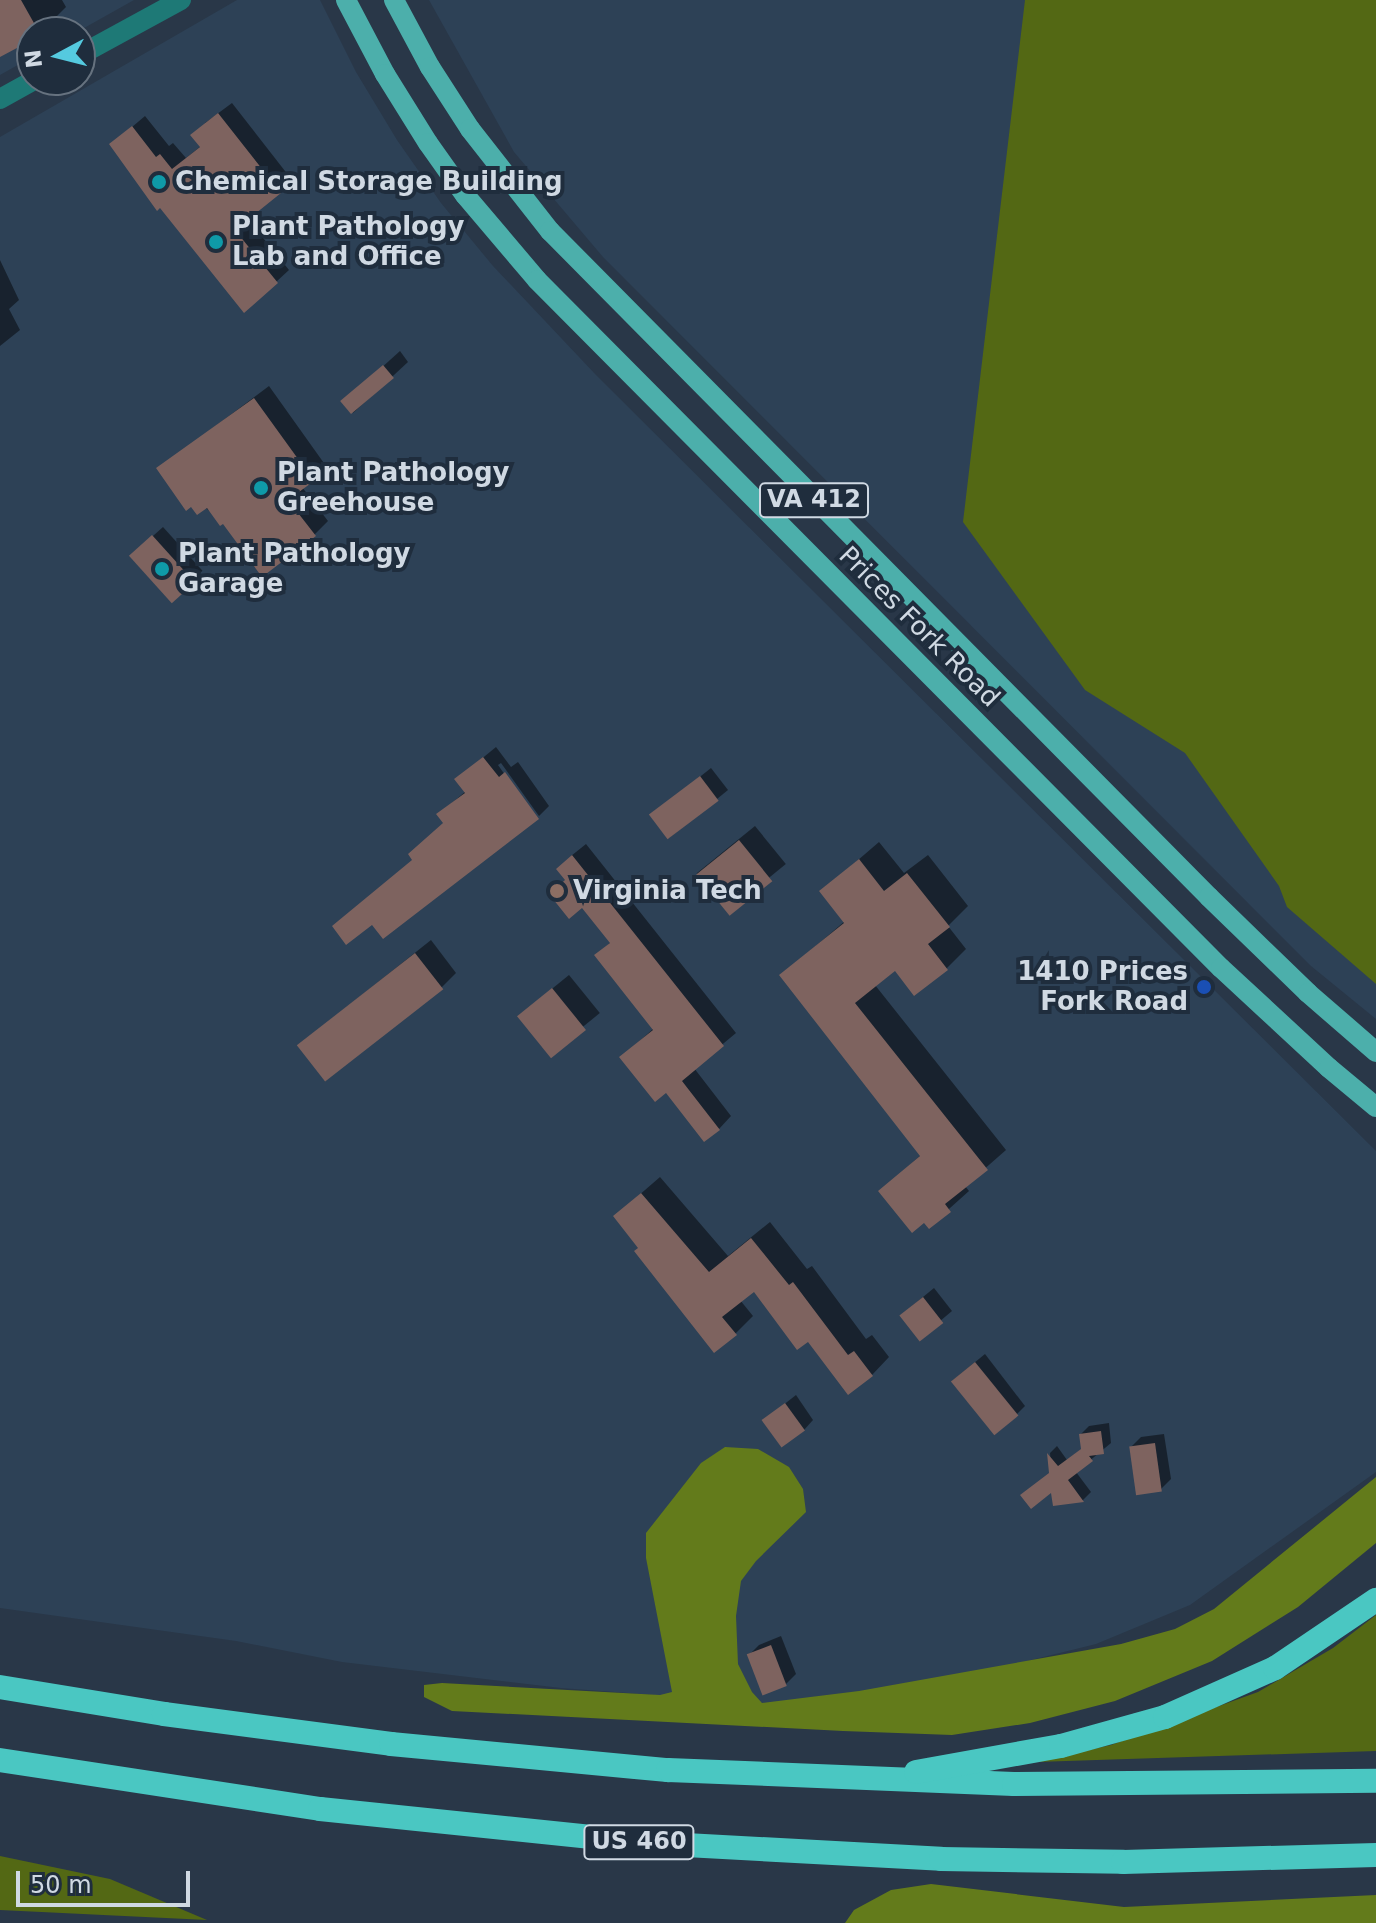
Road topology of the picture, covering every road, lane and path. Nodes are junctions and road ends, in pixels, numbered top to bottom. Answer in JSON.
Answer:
{"nodes":[{"id":1,"x":181,"y":0,"type":"edge"},
{"id":2,"x":346,"y":0,"type":"edge"},
{"id":3,"x":394,"y":0,"type":"edge"},
{"id":4,"x":96,"y":46,"type":"edge"},
{"id":5,"x":1376,"y":1052,"type":"edge"},
{"id":6,"x":1376,"y":1107,"type":"edge"},
{"id":7,"x":1376,"y":1600,"type":"edge"},
{"id":8,"x":0,"y":1687,"type":"edge"},
{"id":9,"x":0,"y":1760,"type":"edge"},
{"id":10,"x":875,"y":1781,"type":"junction"},
{"id":11,"x":1376,"y":1781,"type":"edge"},
{"id":12,"x":1376,"y":1855,"type":"edge"}],
"edges":[{"from":1,"to":4,"type":"street"},
{"from":2,"to":6,"type":"main road","name":"Prices Fork Road","number":"VA 412"},
{"from":3,"to":5,"type":"main road","name":"Prices Fork Road","number":"VA 412"},
{"from":7,"to":10,"type":"highway"},
{"from":8,"to":10,"type":"highway"},
{"from":9,"to":12,"type":"highway","number":"US 460"},
{"from":10,"to":11,"type":"highway"}]}
